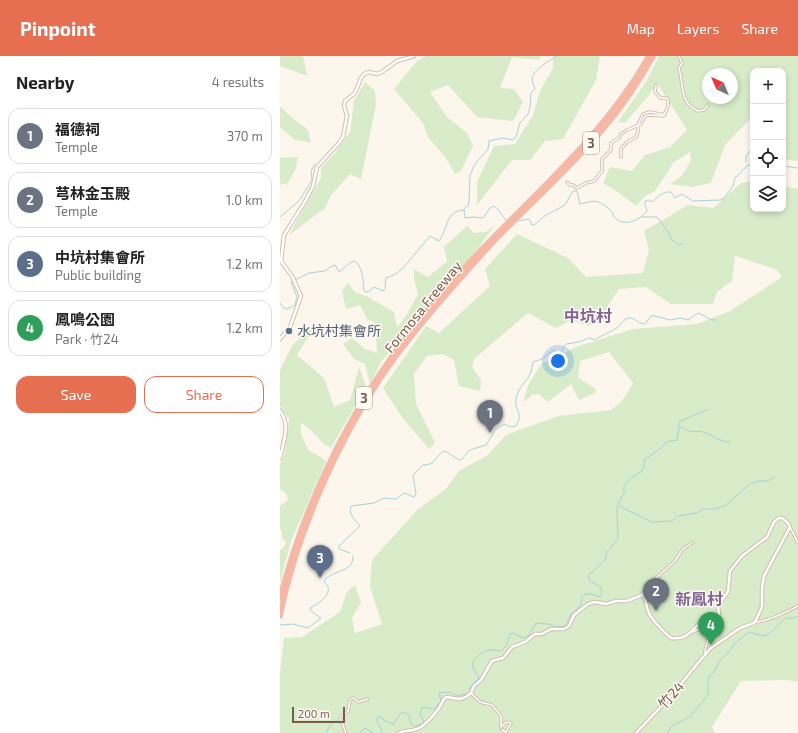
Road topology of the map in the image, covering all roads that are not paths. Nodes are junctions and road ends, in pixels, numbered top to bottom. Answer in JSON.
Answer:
{"nodes":[{"id":1,"x":414,"y":56,"type":"edge"},
{"id":2,"x":649,"y":56,"type":"edge"},
{"id":3,"x":653,"y":56,"type":"edge"},
{"id":4,"x":679,"y":56,"type":"edge"},
{"id":5,"x":656,"y":86,"type":"dead end"},
{"id":6,"x":708,"y":105,"type":"dead end"},
{"id":7,"x":638,"y":125,"type":"junction"},
{"id":8,"x":621,"y":157,"type":"dead end"},
{"id":9,"x":568,"y":182,"type":"dead end"},
{"id":10,"x":280,"y":340,"type":"edge"},
{"id":11,"x":280,"y":411,"type":"edge"},
{"id":12,"x":280,"y":458,"type":"edge"},
{"id":13,"x":790,"y":527,"type":"junction"},
{"id":14,"x":798,"y":535,"type":"edge"},
{"id":15,"x":794,"y":537,"type":"junction"},
{"id":16,"x":692,"y":543,"type":"dead end"},
{"id":17,"x":798,"y":543,"type":"edge"},
{"id":18,"x":760,"y":586,"type":"dead end"},
{"id":19,"x":762,"y":592,"type":"junction"},
{"id":20,"x":642,"y":595,"type":"junction"},
{"id":21,"x":280,"y":598,"type":"edge"},
{"id":22,"x":798,"y":606,"type":"edge"},
{"id":23,"x":280,"y":616,"type":"edge"},
{"id":24,"x":754,"y":623,"type":"junction"},
{"id":25,"x":693,"y":632,"type":"junction"},
{"id":26,"x":705,"y":654,"type":"junction"},
{"id":27,"x":471,"y":693,"type":"junction"},
{"id":28,"x":368,"y":699,"type":"dead end"},
{"id":29,"x":502,"y":730,"type":"dead end"},
{"id":30,"x":346,"y":733,"type":"edge"},
{"id":31,"x":399,"y":733,"type":"edge"},
{"id":32,"x":636,"y":733,"type":"edge"}],
"edges":[{"from":1,"to":10,"type":"street"},
{"from":2,"to":21,"type":"highway","name":"Formosa Freeway","number":"3"},
{"from":3,"to":23,"type":"highway","name":"Formosa Freeway","number":"3"},
{"from":4,"to":6,"type":"street"},
{"from":5,"to":7,"type":"street"},
{"from":7,"to":8,"type":"street"},
{"from":7,"to":9,"type":"street"},
{"from":11,"to":12,"type":"street"},
{"from":13,"to":15,"type":"street"},
{"from":13,"to":19,"type":"street"},
{"from":13,"to":25,"type":"street"},
{"from":14,"to":15,"type":"street"},
{"from":15,"to":17,"type":"street"},
{"from":16,"to":20,"type":"street"},
{"from":18,"to":19,"type":"street"},
{"from":19,"to":24,"type":"street"},
{"from":20,"to":25,"type":"street"},
{"from":20,"to":27,"type":"street"},
{"from":22,"to":24,"type":"street"},
{"from":24,"to":26,"type":"street","number":"竹24"},
{"from":25,"to":26,"type":"street"},
{"from":26,"to":32,"type":"street","name":"竹24","number":"竹24"},
{"from":27,"to":29,"type":"street"},
{"from":27,"to":31,"type":"street"},
{"from":28,"to":30,"type":"street"}]}
